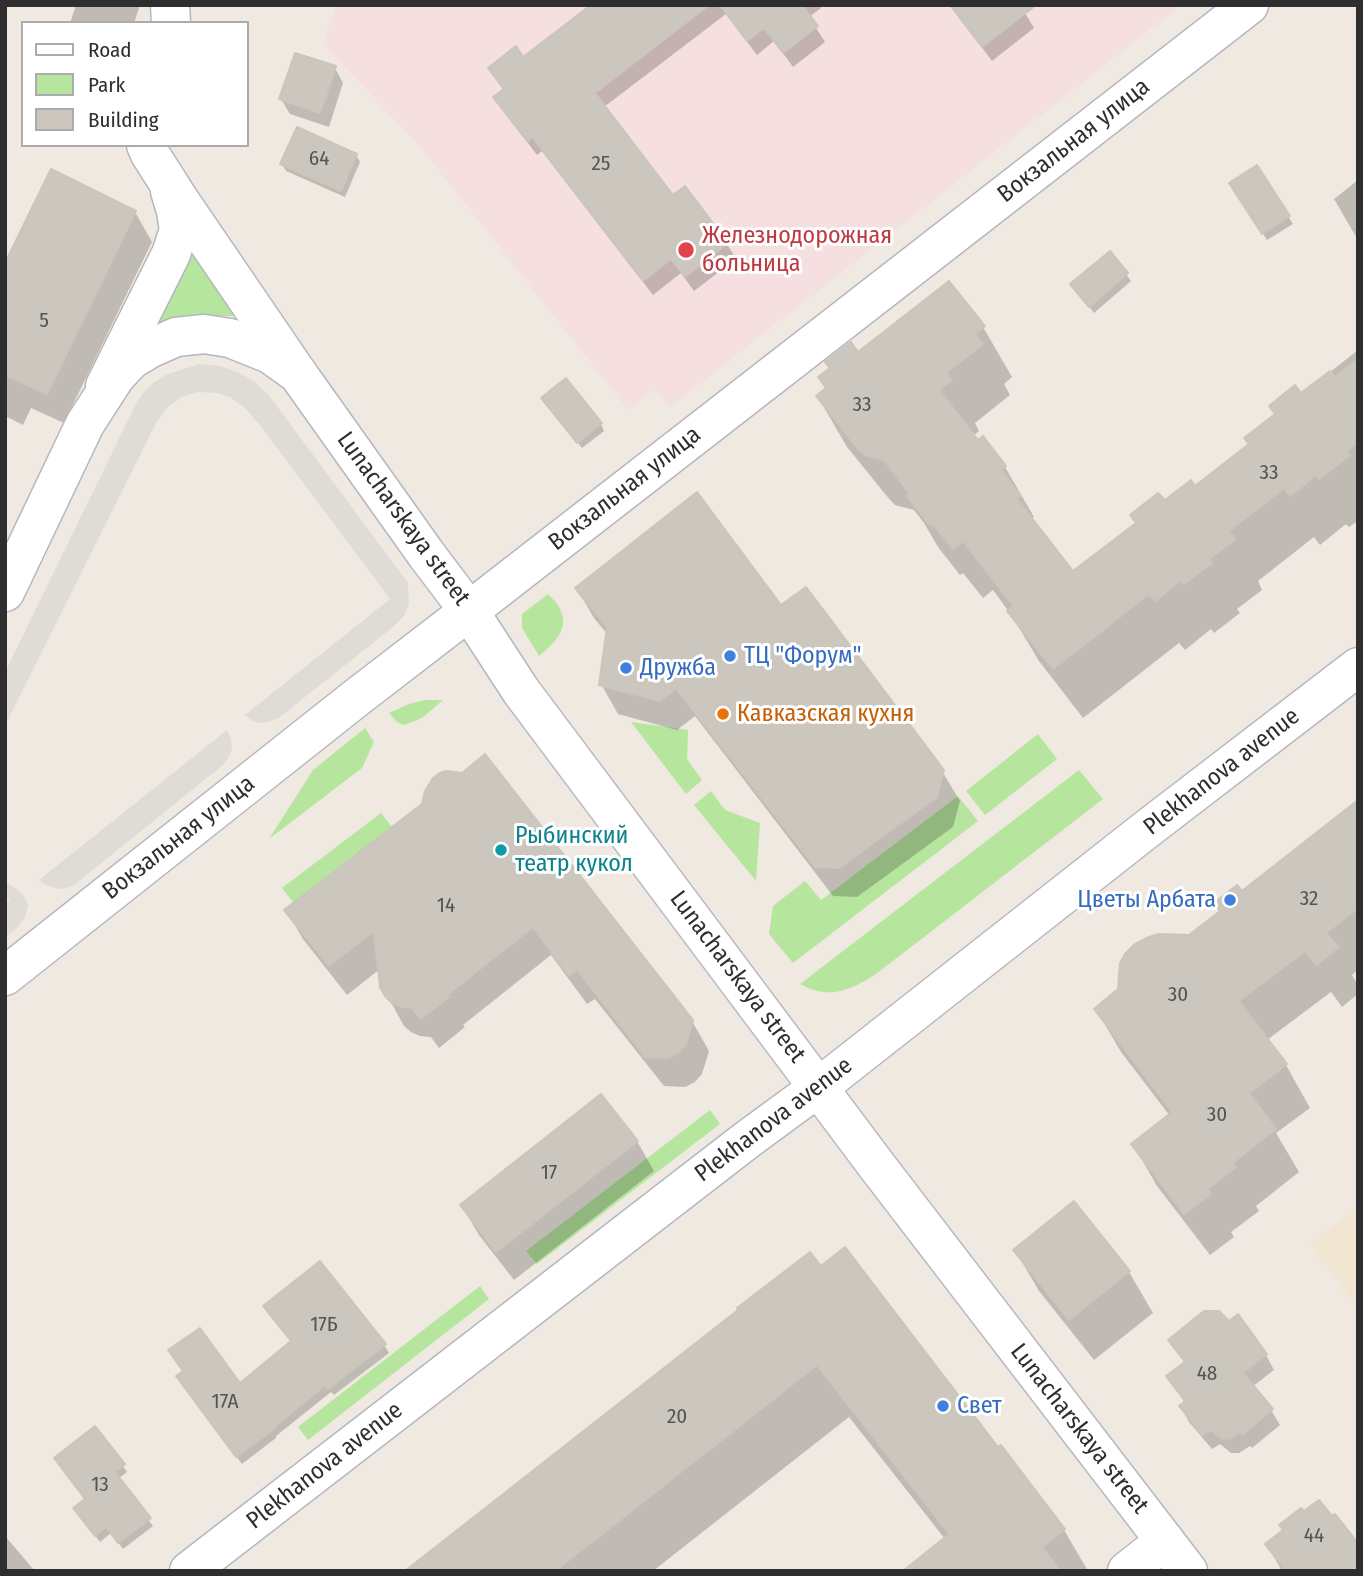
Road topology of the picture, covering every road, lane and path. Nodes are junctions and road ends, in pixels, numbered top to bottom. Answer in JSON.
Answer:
{"nodes":[{"id":1,"x":1249,"y":5,"type":"edge"},
{"id":2,"x":147,"y":147,"type":"edge"},
{"id":3,"x":167,"y":179,"type":"junction"},
{"id":4,"x":298,"y":374,"type":"junction"},
{"id":5,"x":85,"y":425,"type":"junction"},
{"id":6,"x":5,"y":592,"type":"edge"},
{"id":7,"x":469,"y":611,"type":"junction"},
{"id":8,"x":1358,"y":667,"type":"edge"},
{"id":9,"x":5,"y":976,"type":"edge"},
{"id":10,"x":819,"y":1087,"type":"junction"},
{"id":11,"x":1165,"y":1541,"type":"junction"},
{"id":12,"x":189,"y":1571,"type":"edge"},
{"id":13,"x":1128,"y":1571,"type":"edge"},
{"id":14,"x":1188,"y":1571,"type":"edge"}],
"edges":[{"from":1,"to":7,"type":"street","name":"Вокзальная улица"},
{"from":2,"to":3,"type":"street","name":"Lunacharskaya street"},
{"from":3,"to":4,"type":"street","name":"Lunacharskaya street"},
{"from":3,"to":5,"type":"street"},
{"from":4,"to":5,"type":"street"},
{"from":4,"to":7,"type":"street","name":"Lunacharskaya street"},
{"from":5,"to":6,"type":"street"},
{"from":7,"to":9,"type":"street","name":"Вокзальная улица"},
{"from":7,"to":10,"type":"street","name":"Lunacharskaya street"},
{"from":8,"to":10,"type":"street","name":"Plekhanova avenue"},
{"from":10,"to":11,"type":"street","name":"Lunacharskaya street"},
{"from":10,"to":12,"type":"street","name":"Plekhanova avenue"},
{"from":11,"to":13,"type":"street"},
{"from":11,"to":14,"type":"street","name":"Lunacharskaya street"}]}
